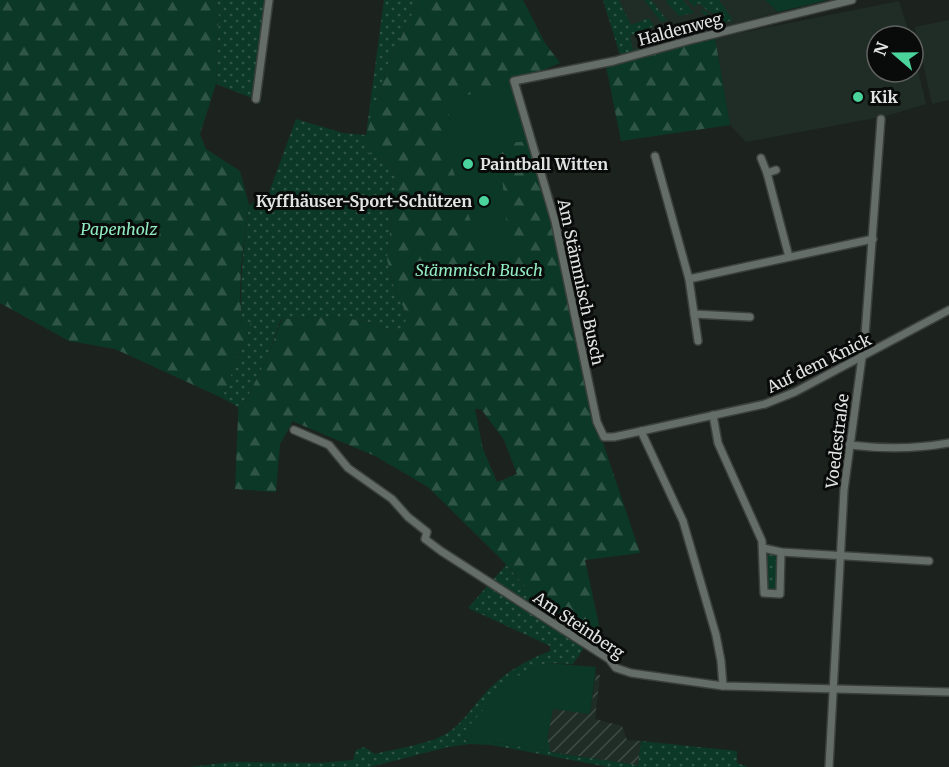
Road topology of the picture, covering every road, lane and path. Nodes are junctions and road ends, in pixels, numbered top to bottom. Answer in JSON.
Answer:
{"nodes":[{"id":1,"x":269,"y":0,"type":"edge"},
{"id":2,"x":852,"y":0,"type":"edge"},
{"id":3,"x":514,"y":81,"type":"joint"},
{"id":4,"x":256,"y":99,"type":"dead end"},
{"id":5,"x":881,"y":118,"type":"dead end"},
{"id":6,"x":655,"y":156,"type":"dead end"},
{"id":7,"x":761,"y":158,"type":"dead end"},
{"id":8,"x":776,"y":170,"type":"dead end"},
{"id":9,"x":767,"y":173,"type":"junction"},
{"id":10,"x":873,"y":239,"type":"junction"},
{"id":11,"x":789,"y":257,"type":"junction"},
{"id":12,"x":689,"y":279,"type":"junction"},
{"id":13,"x":949,"y":310,"type":"edge"},
{"id":14,"x":694,"y":314,"type":"junction"},
{"id":15,"x":750,"y":317,"type":"dead end"},
{"id":16,"x":699,"y":341,"type":"dead end"},
{"id":17,"x":861,"y":358,"type":"junction"},
{"id":18,"x":713,"y":415,"type":"junction"},
{"id":19,"x":597,"y":422,"type":"joint"},
{"id":20,"x":294,"y":430,"type":"dead end"},
{"id":21,"x":641,"y":431,"type":"junction"},
{"id":22,"x":949,"y":442,"type":"edge"},
{"id":23,"x":849,"y":445,"type":"junction"},
{"id":24,"x":763,"y":548,"type":"junction"},
{"id":25,"x":781,"y":552,"type":"junction"},
{"id":26,"x":840,"y":554,"type":"junction"},
{"id":27,"x":929,"y":561,"type":"dead end"},
{"id":28,"x":723,"y":686,"type":"junction"},
{"id":29,"x":833,"y":688,"type":"junction"},
{"id":30,"x":949,"y":692,"type":"edge"},
{"id":31,"x":829,"y":767,"type":"edge"}],
"edges":[{"from":1,"to":4,"type":"street"},
{"from":2,"to":3,"type":"street","name":"Haldenweg"},
{"from":3,"to":19,"type":"street","name":"Am Stämmisch Busch"},
{"from":5,"to":10,"type":"street","name":"Voedestraße"},
{"from":6,"to":12,"type":"street"},
{"from":7,"to":9,"type":"street"},
{"from":8,"to":9,"type":"street"},
{"from":9,"to":11,"type":"street"},
{"from":10,"to":11,"type":"street"},
{"from":10,"to":17,"type":"street","name":"Voedestraße"},
{"from":11,"to":12,"type":"street"},
{"from":12,"to":14,"type":"street"},
{"from":13,"to":17,"type":"street","name":"Auf dem Knick"},
{"from":14,"to":15,"type":"street"},
{"from":14,"to":16,"type":"street"},
{"from":17,"to":18,"type":"street","name":"Auf dem Knick"},
{"from":17,"to":23,"type":"street","name":"Voedestraße"},
{"from":18,"to":21,"type":"street","name":"Auf dem Knick"},
{"from":18,"to":24,"type":"street"},
{"from":19,"to":21,"type":"street","name":"Auf dem Knick"},
{"from":20,"to":28,"type":"street","name":"Am Steinberg"},
{"from":21,"to":28,"type":"street"},
{"from":22,"to":23,"type":"street"},
{"from":23,"to":26,"type":"street","name":"Voedestraße"},
{"from":24,"to":25,"type":"street"},
{"from":24,"to":25,"type":"street"},
{"from":25,"to":26,"type":"street"},
{"from":26,"to":27,"type":"street"},
{"from":26,"to":29,"type":"street","name":"Voedestraße"},
{"from":28,"to":29,"type":"street","name":"Am Steinberg"},
{"from":29,"to":30,"type":"street","name":"Am Steinberg"},
{"from":29,"to":31,"type":"street","name":"Voedestraße"}]}
